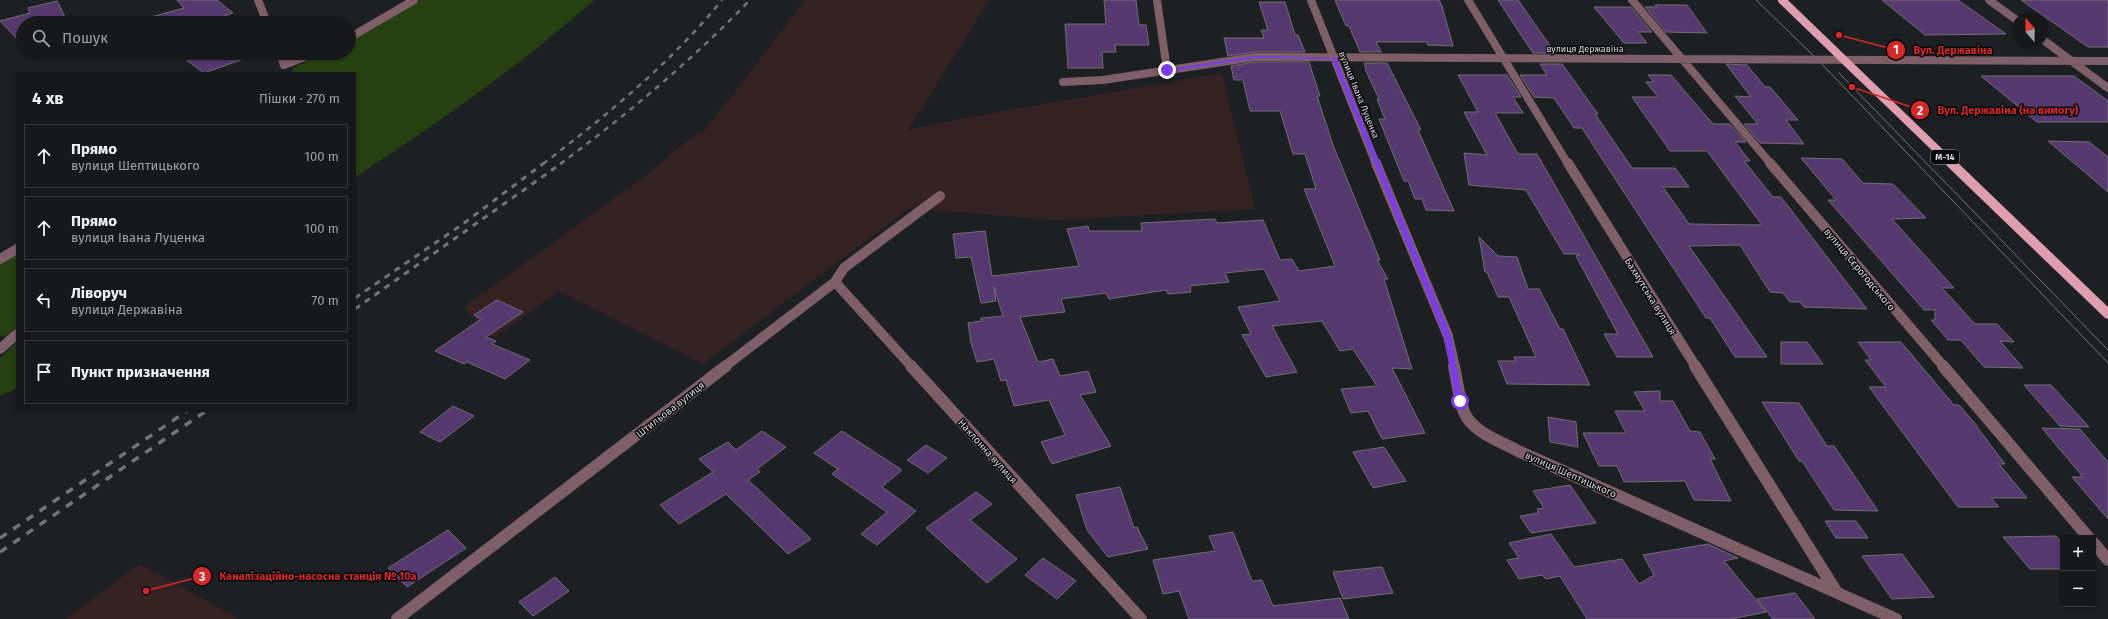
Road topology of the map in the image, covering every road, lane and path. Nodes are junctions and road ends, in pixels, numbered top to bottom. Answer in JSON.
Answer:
{"nodes":[{"id":1,"x":258,"y":0,"type":"edge"},
{"id":2,"x":414,"y":0,"type":"edge"},
{"id":3,"x":1157,"y":0,"type":"edge"},
{"id":4,"x":1311,"y":0,"type":"edge"},
{"id":5,"x":1468,"y":0,"type":"edge"},
{"id":6,"x":1632,"y":0,"type":"edge"},
{"id":7,"x":1782,"y":0,"type":"edge"},
{"id":8,"x":1989,"y":0,"type":"edge"},
{"id":9,"x":264,"y":16,"type":"edge"},
{"id":10,"x":2012,"y":17,"type":"edge"},
{"id":11,"x":356,"y":34,"type":"edge"},
{"id":12,"x":2048,"y":43,"type":"edge"},
{"id":13,"x":1334,"y":58,"type":"junction"},
{"id":14,"x":1502,"y":58,"type":"junction"},
{"id":15,"x":282,"y":60,"type":"edge"},
{"id":16,"x":297,"y":60,"type":"edge"},
{"id":17,"x":1682,"y":60,"type":"junction"},
{"id":18,"x":1845,"y":60,"type":"junction"},
{"id":19,"x":2072,"y":61,"type":"junction"},
{"id":20,"x":2108,"y":61,"type":"edge"},
{"id":21,"x":284,"y":65,"type":"junction"},
{"id":22,"x":1167,"y":70,"type":"junction"},
{"id":23,"x":282,"y":72,"type":"edge"},
{"id":24,"x":1063,"y":82,"type":"dead end"},
{"id":25,"x":2108,"y":88,"type":"edge"},
{"id":26,"x":940,"y":196,"type":"dead end"},
{"id":27,"x":1389,"y":197,"type":"joint"},
{"id":28,"x":16,"y":250,"type":"edge"},
{"id":29,"x":0,"y":259,"type":"edge"},
{"id":30,"x":835,"y":282,"type":"junction"},
{"id":31,"x":2108,"y":314,"type":"edge"},
{"id":32,"x":16,"y":335,"type":"edge"},
{"id":33,"x":0,"y":349,"type":"edge"},
{"id":34,"x":2086,"y":535,"type":"edge"},
{"id":35,"x":2096,"y":546,"type":"edge"},
{"id":36,"x":2108,"y":560,"type":"edge"},
{"id":37,"x":1836,"y":591,"type":"junction"},
{"id":38,"x":397,"y":619,"type":"edge"},
{"id":39,"x":1141,"y":619,"type":"edge"},
{"id":40,"x":1896,"y":619,"type":"edge"}],
"edges":[{"from":1,"to":9,"type":"street"},
{"from":2,"to":11,"type":"street"},
{"from":3,"to":22,"type":"street"},
{"from":4,"to":13,"type":"street","name":"вулиця Івана Луценка"},
{"from":5,"to":14,"type":"street","name":"Бахмутська вулиця"},
{"from":6,"to":17,"type":"street","name":"вулиця Сєрогодського"},
{"from":7,"to":18,"type":"main road","number":"М-14"},
{"from":8,"to":10,"type":"street"},
{"from":12,"to":19,"type":"street"},
{"from":13,"to":14,"type":"street","name":"вулиця Державіна"},
{"from":13,"to":22,"type":"street","name":"вулиця Державіна"},
{"from":13,"to":27,"type":"street","name":"вулиця Івана Луценка"},
{"from":14,"to":17,"type":"street","name":"вулиця Державіна"},
{"from":14,"to":37,"type":"street","name":"Бахмутська вулиця"},
{"from":15,"to":21,"type":"street"},
{"from":16,"to":21,"type":"street"},
{"from":17,"to":18,"type":"street","name":"вулиця Державіна"},
{"from":17,"to":34,"type":"street","name":"вулиця Сєрогодського"},
{"from":18,"to":19,"type":"street","name":"вулиця Державіна"},
{"from":18,"to":31,"type":"main road","number":"М-14"},
{"from":19,"to":20,"type":"street","name":"вулиця Державіна"},
{"from":19,"to":25,"type":"street"},
{"from":21,"to":23,"type":"street"},
{"from":22,"to":24,"type":"street","name":"вулиця Державіна"},
{"from":26,"to":30,"type":"street","name":"Штильова вулиця"},
{"from":27,"to":37,"type":"street","name":"вулиця Шептицького"},
{"from":28,"to":29,"type":"street"},
{"from":30,"to":38,"type":"street","name":"Штильова вулиця"},
{"from":30,"to":39,"type":"street","name":"Наклонна вулиця"},
{"from":32,"to":33,"type":"street"},
{"from":35,"to":36,"type":"street"},
{"from":37,"to":40,"type":"street","name":"вулиця Шептицького"}]}
